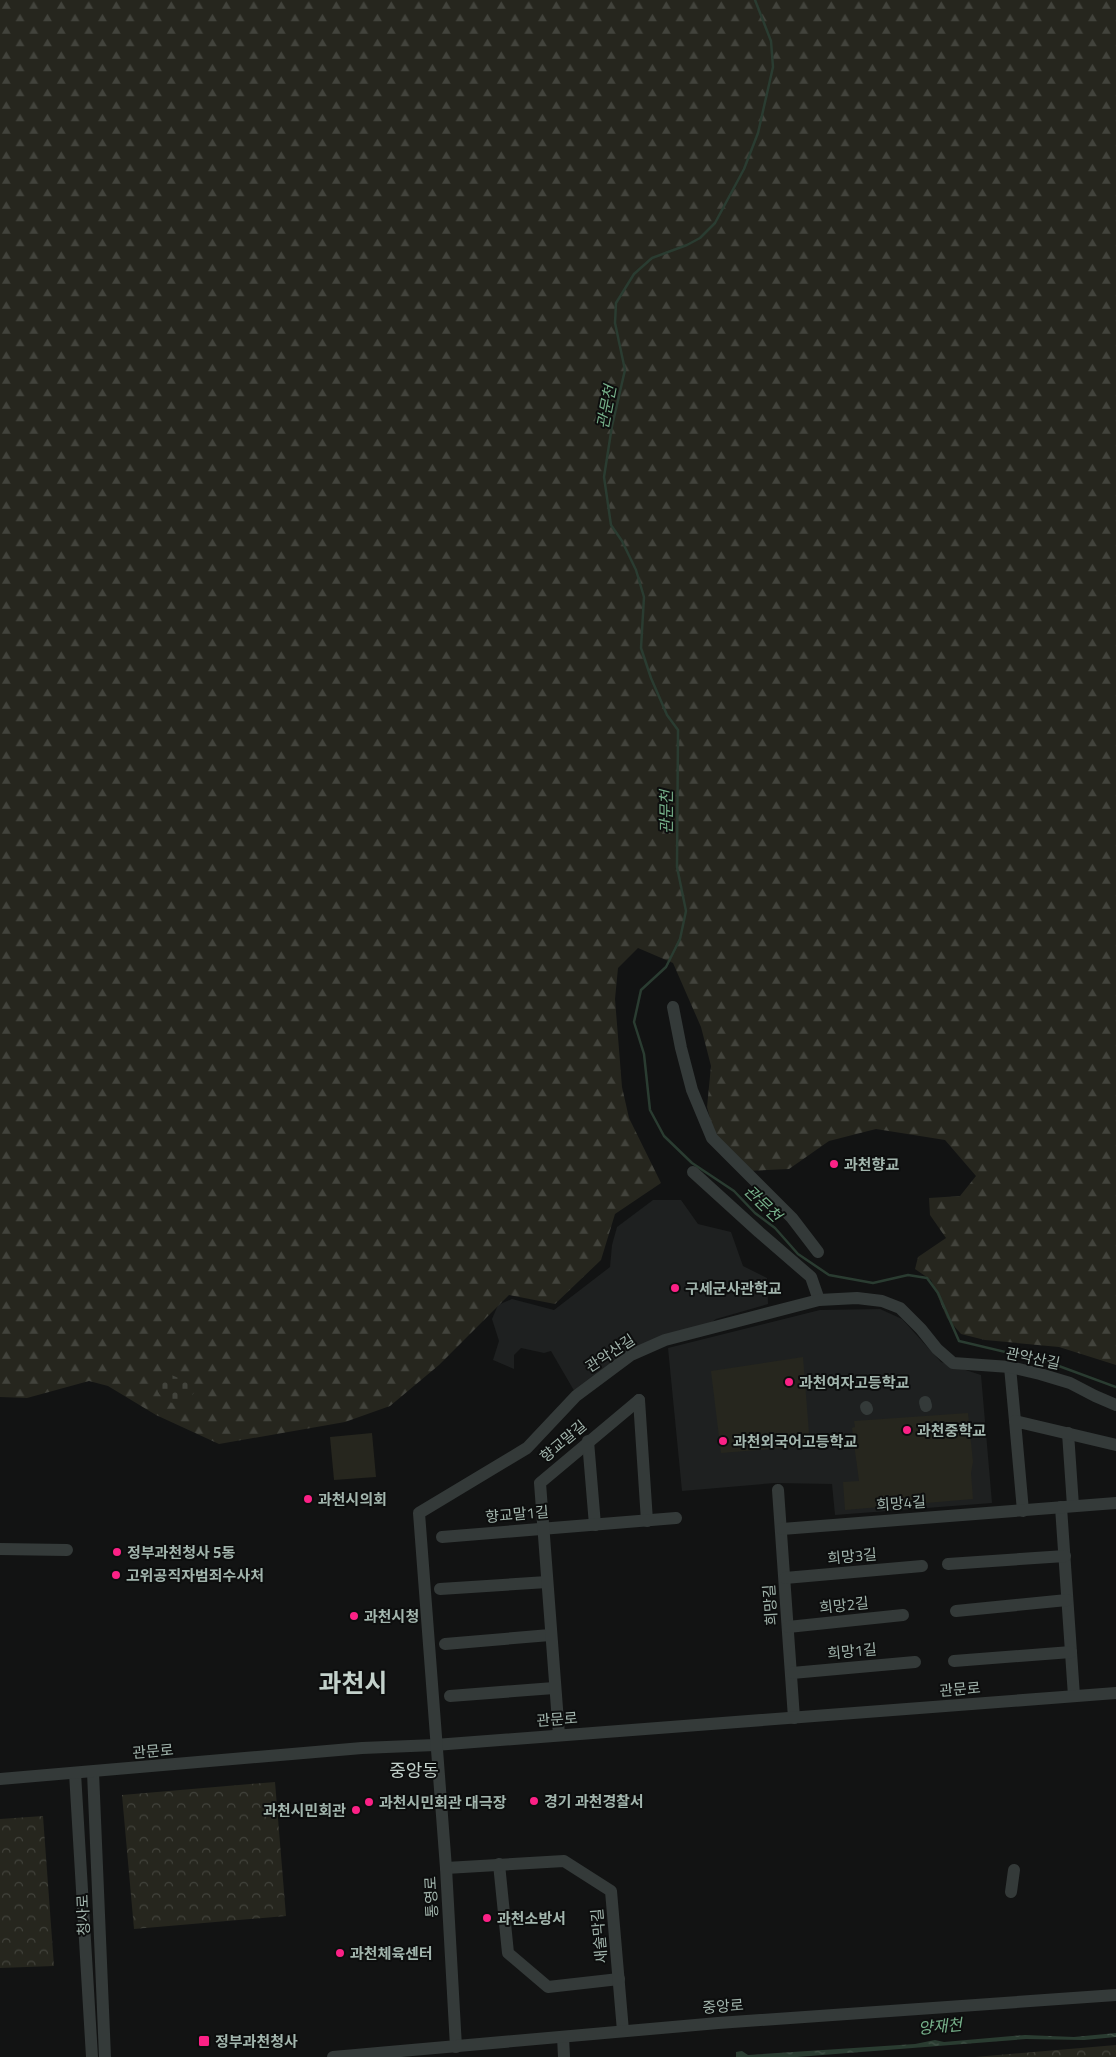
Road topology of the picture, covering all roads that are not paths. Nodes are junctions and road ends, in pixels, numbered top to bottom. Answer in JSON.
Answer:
{"nodes":[{"id":1,"x":674,"y":1008,"type":"dead end"},
{"id":2,"x":693,"y":1172,"type":"dead end"},
{"id":3,"x":818,"y":1252,"type":"dead end"},
{"id":4,"x":819,"y":1300,"type":"junction"},
{"id":5,"x":1010,"y":1367,"type":"junction"},
{"id":6,"x":1116,"y":1405,"type":"edge"},
{"id":7,"x":1015,"y":1421,"type":"junction"},
{"id":8,"x":1068,"y":1433,"type":"junction"},
{"id":9,"x":588,"y":1441,"type":"junction"},
{"id":10,"x":1116,"y":1445,"type":"edge"},
{"id":11,"x":778,"y":1490,"type":"dead end"},
{"id":12,"x":1116,"y":1503,"type":"edge"},
{"id":13,"x":1067,"y":1507,"type":"junction"},
{"id":14,"x":1023,"y":1511,"type":"junction"},
{"id":15,"x":676,"y":1518,"type":"dead end"},
{"id":16,"x":647,"y":1521,"type":"junction"},
{"id":17,"x":594,"y":1525,"type":"junction"},
{"id":18,"x":543,"y":1529,"type":"junction"},
{"id":19,"x":782,"y":1529,"type":"junction"},
{"id":20,"x":442,"y":1537,"type":"dead end"},
{"id":21,"x":0,"y":1549,"type":"edge"},
{"id":22,"x":68,"y":1550,"type":"dead end"},
{"id":23,"x":1065,"y":1556,"type":"junction"},
{"id":24,"x":948,"y":1564,"type":"dead end"},
{"id":25,"x":922,"y":1566,"type":"dead end"},
{"id":26,"x":785,"y":1578,"type":"junction"},
{"id":27,"x":546,"y":1582,"type":"junction"},
{"id":28,"x":440,"y":1589,"type":"dead end"},
{"id":29,"x":1067,"y":1600,"type":"junction"},
{"id":30,"x":956,"y":1611,"type":"dead end"},
{"id":31,"x":903,"y":1615,"type":"dead end"},
{"id":32,"x":788,"y":1627,"type":"junction"},
{"id":33,"x":550,"y":1635,"type":"junction"},
{"id":34,"x":445,"y":1644,"type":"dead end"},
{"id":35,"x":1071,"y":1652,"type":"junction"},
{"id":36,"x":954,"y":1661,"type":"dead end"},
{"id":37,"x":915,"y":1662,"type":"dead end"},
{"id":38,"x":792,"y":1672,"type":"junction"},
{"id":39,"x":554,"y":1688,"type":"junction"},
{"id":40,"x":1116,"y":1693,"type":"edge"},
{"id":41,"x":450,"y":1696,"type":"dead end"},
{"id":42,"x":1074,"y":1696,"type":"junction"},
{"id":43,"x":794,"y":1718,"type":"junction"},
{"id":44,"x":559,"y":1735,"type":"junction"},
{"id":45,"x":436,"y":1745,"type":"junction"},
{"id":46,"x":93,"y":1772,"type":"junction"},
{"id":47,"x":75,"y":1773,"type":"junction"},
{"id":48,"x":0,"y":1779,"type":"edge"},
{"id":49,"x":499,"y":1864,"type":"junction"},
{"id":50,"x":446,"y":1868,"type":"junction"},
{"id":51,"x":1014,"y":1870,"type":"dead end"},
{"id":52,"x":1011,"y":1892,"type":"dead end"},
{"id":53,"x":619,"y":1979,"type":"junction"},
{"id":54,"x":1116,"y":1995,"type":"edge"},
{"id":55,"x":623,"y":2031,"type":"junction"},
{"id":56,"x":563,"y":2037,"type":"junction"},
{"id":57,"x":453,"y":2051,"type":"edge"},
{"id":58,"x":354,"y":2056,"type":"edge"},
{"id":59,"x":92,"y":2057,"type":"edge"},
{"id":60,"x":105,"y":2057,"type":"edge"},
{"id":61,"x":333,"y":2057,"type":"edge"},
{"id":62,"x":564,"y":2057,"type":"edge"}],
"edges":[{"from":1,"to":3,"type":"street"},
{"from":2,"to":4,"type":"street"},
{"from":4,"to":5,"type":"street","name":"관악산길"},
{"from":4,"to":45,"type":"street","name":"관악산길"},
{"from":5,"to":6,"type":"street","name":"관악산길"},
{"from":5,"to":7,"type":"street"},
{"from":7,"to":8,"type":"street"},
{"from":7,"to":14,"type":"street"},
{"from":8,"to":10,"type":"street"},
{"from":8,"to":13,"type":"street"},
{"from":9,"to":16,"type":"street","name":"향교말길"},
{"from":9,"to":17,"type":"street"},
{"from":9,"to":18,"type":"street","name":"향교말길"},
{"from":11,"to":19,"type":"street","name":"희망길"},
{"from":12,"to":13,"type":"street","name":"희망4길"},
{"from":13,"to":14,"type":"street","name":"희망4길"},
{"from":13,"to":23,"type":"street"},
{"from":14,"to":19,"type":"street","name":"희망4길"},
{"from":15,"to":16,"type":"street","name":"향교말1길"},
{"from":16,"to":17,"type":"street","name":"향교말1길"},
{"from":17,"to":18,"type":"street","name":"향교말1길"},
{"from":18,"to":20,"type":"street","name":"향교말1길"},
{"from":18,"to":27,"type":"street","name":"향교말길"},
{"from":19,"to":26,"type":"street","name":"희망길"},
{"from":21,"to":22,"type":"street"},
{"from":23,"to":24,"type":"street"},
{"from":23,"to":29,"type":"street"},
{"from":25,"to":26,"type":"street","name":"희망3길"},
{"from":26,"to":32,"type":"street","name":"희망길"},
{"from":27,"to":28,"type":"street"},
{"from":27,"to":33,"type":"street","name":"향교말길"},
{"from":29,"to":30,"type":"street"},
{"from":29,"to":35,"type":"street"},
{"from":31,"to":32,"type":"street","name":"희망2길"},
{"from":32,"to":38,"type":"street","name":"희망길"},
{"from":33,"to":34,"type":"street"},
{"from":33,"to":39,"type":"street","name":"향교말길"},
{"from":35,"to":36,"type":"street"},
{"from":35,"to":42,"type":"street"},
{"from":37,"to":38,"type":"street","name":"희망1길"},
{"from":38,"to":43,"type":"street","name":"희망길"},
{"from":39,"to":41,"type":"street"},
{"from":39,"to":44,"type":"street","name":"향교말길"},
{"from":40,"to":42,"type":"street","name":"관문로"},
{"from":42,"to":43,"type":"street","name":"관문로"},
{"from":43,"to":44,"type":"street","name":"관문로"},
{"from":44,"to":45,"type":"street","name":"관문로"},
{"from":45,"to":46,"type":"street","name":"관문로"},
{"from":45,"to":50,"type":"street","name":"통영로"},
{"from":46,"to":47,"type":"street","name":"관문로"},
{"from":46,"to":60,"type":"street","name":"청사로"},
{"from":47,"to":48,"type":"street","name":"관문로"},
{"from":47,"to":59,"type":"street","name":"청사로"},
{"from":49,"to":50,"type":"street","name":"새술막길"},
{"from":49,"to":53,"type":"street","name":"새술막길"},
{"from":49,"to":53,"type":"street","name":"새술막길"},
{"from":50,"to":57,"type":"street","name":"통영로"},
{"from":51,"to":52,"type":"street"},
{"from":53,"to":55,"type":"street","name":"새술막길"},
{"from":54,"to":55,"type":"street","name":"중앙로"},
{"from":55,"to":56,"type":"street","name":"중앙로"},
{"from":56,"to":57,"type":"street","name":"중앙로"},
{"from":56,"to":62,"type":"street"},
{"from":57,"to":58,"type":"street","name":"중앙로"},
{"from":58,"to":61,"type":"street","name":"중앙로"}]}
